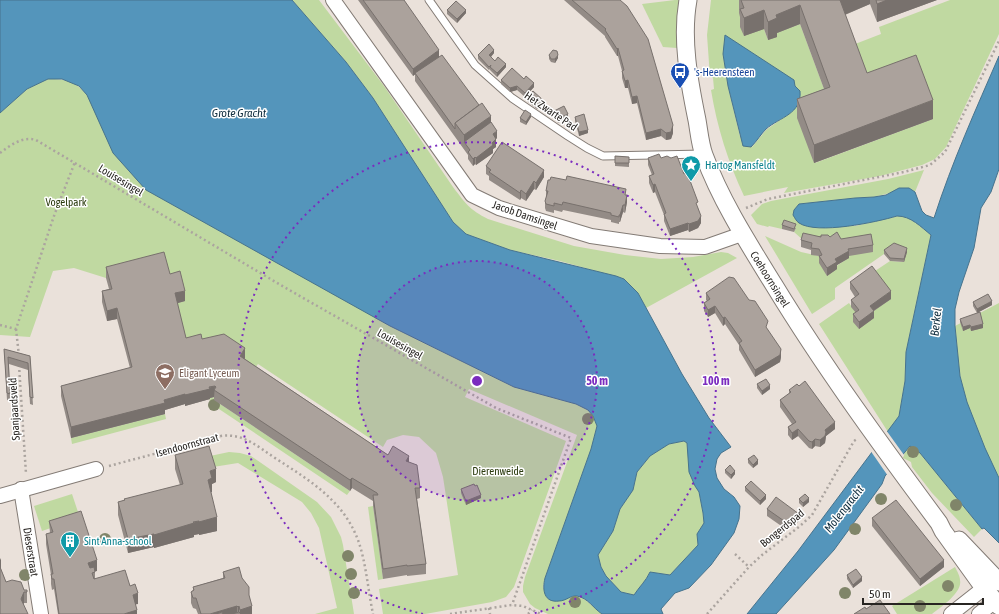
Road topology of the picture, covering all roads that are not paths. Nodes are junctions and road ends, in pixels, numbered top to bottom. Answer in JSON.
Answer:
{"nodes":[{"id":1,"x":333,"y":0,"type":"edge"},
{"id":2,"x":429,"y":0,"type":"edge"},
{"id":3,"x":688,"y":0,"type":"edge"},
{"id":4,"x":704,"y":154,"type":"junction"},
{"id":5,"x":742,"y":234,"type":"junction"},
{"id":6,"x":96,"y":469,"type":"road end"},
{"id":7,"x":24,"y":489,"type":"junction"},
{"id":8,"x":0,"y":496,"type":"edge"},
{"id":9,"x":995,"y":582,"type":"edge"},
{"id":10,"x":998,"y":602,"type":"edge"},
{"id":11,"x":41,"y":614,"type":"edge"},
{"id":12,"x":951,"y":614,"type":"edge"},
{"id":13,"x":979,"y":614,"type":"edge"}],
"edges":[{"from":1,"to":5,"type":"street","name":"Jacob Damsingel"},
{"from":2,"to":4,"type":"lane","name":"Het Zwarte Pad"},
{"from":3,"to":4,"type":"street","name":"Coehoornsingel"},
{"from":4,"to":5,"type":"street","name":"Coehoornsingel"},
{"from":5,"to":9,"type":"street","name":"Coehoornsingel"},
{"from":6,"to":7,"type":"street"},
{"from":7,"to":8,"type":"street"},
{"from":7,"to":11,"type":"street","name":"Dieserstraat"},
{"from":9,"to":10,"type":"street","name":"Coehoornsingel"},
{"from":9,"to":12,"type":"street"},
{"from":10,"to":13,"type":"street"}]}
